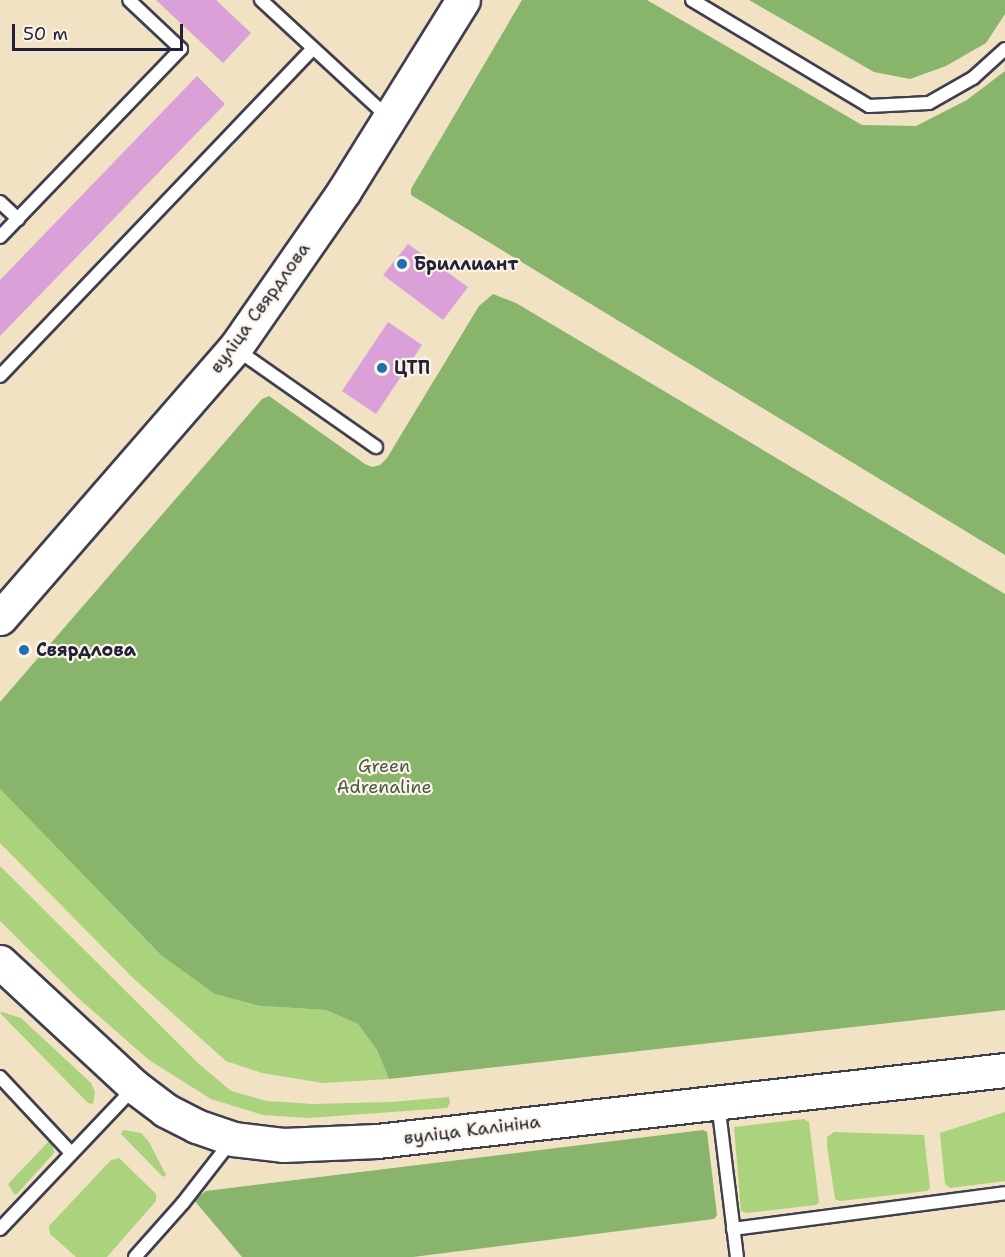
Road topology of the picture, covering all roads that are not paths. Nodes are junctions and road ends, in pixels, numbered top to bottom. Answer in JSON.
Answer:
{"nodes":[{"id":1,"x":129,"y":0,"type":"edge"},
{"id":2,"x":261,"y":0,"type":"edge"},
{"id":3,"x":463,"y":0,"type":"edge"},
{"id":4,"x":692,"y":0,"type":"edge"},
{"id":5,"x":313,"y":49,"type":"junction"},
{"id":6,"x":1005,"y":49,"type":"edge"},
{"id":7,"x":390,"y":119,"type":"junction"},
{"id":8,"x":0,"y":202,"type":"edge"},
{"id":9,"x":18,"y":219,"type":"junction"},
{"id":10,"x":0,"y":237,"type":"edge"},
{"id":11,"x":235,"y":348,"type":"junction"},
{"id":12,"x":0,"y":376,"type":"edge"},
{"id":13,"x":376,"y":447,"type":"dead end"},
{"id":14,"x":0,"y":618,"type":"edge"},
{"id":15,"x":0,"y":962,"type":"edge"},
{"id":16,"x":1005,"y":1070,"type":"edge"},
{"id":17,"x":0,"y":1077,"type":"edge"},
{"id":18,"x":135,"y":1087,"type":"junction"},
{"id":19,"x":717,"y":1101,"type":"junction"},
{"id":20,"x":232,"y":1139,"type":"junction"},
{"id":21,"x":71,"y":1153,"type":"junction"},
{"id":22,"x":1005,"y":1193,"type":"edge"},
{"id":23,"x":0,"y":1229,"type":"edge"},
{"id":24,"x":733,"y":1229,"type":"junction"},
{"id":25,"x":135,"y":1257,"type":"edge"},
{"id":26,"x":737,"y":1257,"type":"edge"}],
"edges":[{"from":1,"to":9,"type":"lane"},
{"from":2,"to":5,"type":"lane"},
{"from":3,"to":7,"type":"main road","name":"вуліца Свярдлова"},
{"from":4,"to":6,"type":"lane"},
{"from":5,"to":7,"type":"lane"},
{"from":5,"to":12,"type":"lane"},
{"from":7,"to":11,"type":"main road","name":"вуліца Свярдлова"},
{"from":8,"to":9,"type":"lane"},
{"from":9,"to":10,"type":"lane"},
{"from":11,"to":13,"type":"lane"},
{"from":11,"to":14,"type":"main road","name":"вуліца Свярдлова"},
{"from":15,"to":18,"type":"main road","name":"вуліца Калініна"},
{"from":16,"to":19,"type":"main road","name":"вуліца Калініна"},
{"from":17,"to":21,"type":"lane"},
{"from":18,"to":20,"type":"main road","name":"вуліца Калініна"},
{"from":18,"to":21,"type":"lane"},
{"from":19,"to":20,"type":"main road","name":"вуліца Калініна"},
{"from":19,"to":24,"type":"lane"},
{"from":20,"to":25,"type":"lane"},
{"from":21,"to":23,"type":"lane"},
{"from":22,"to":24,"type":"lane"},
{"from":24,"to":26,"type":"lane"}]}
